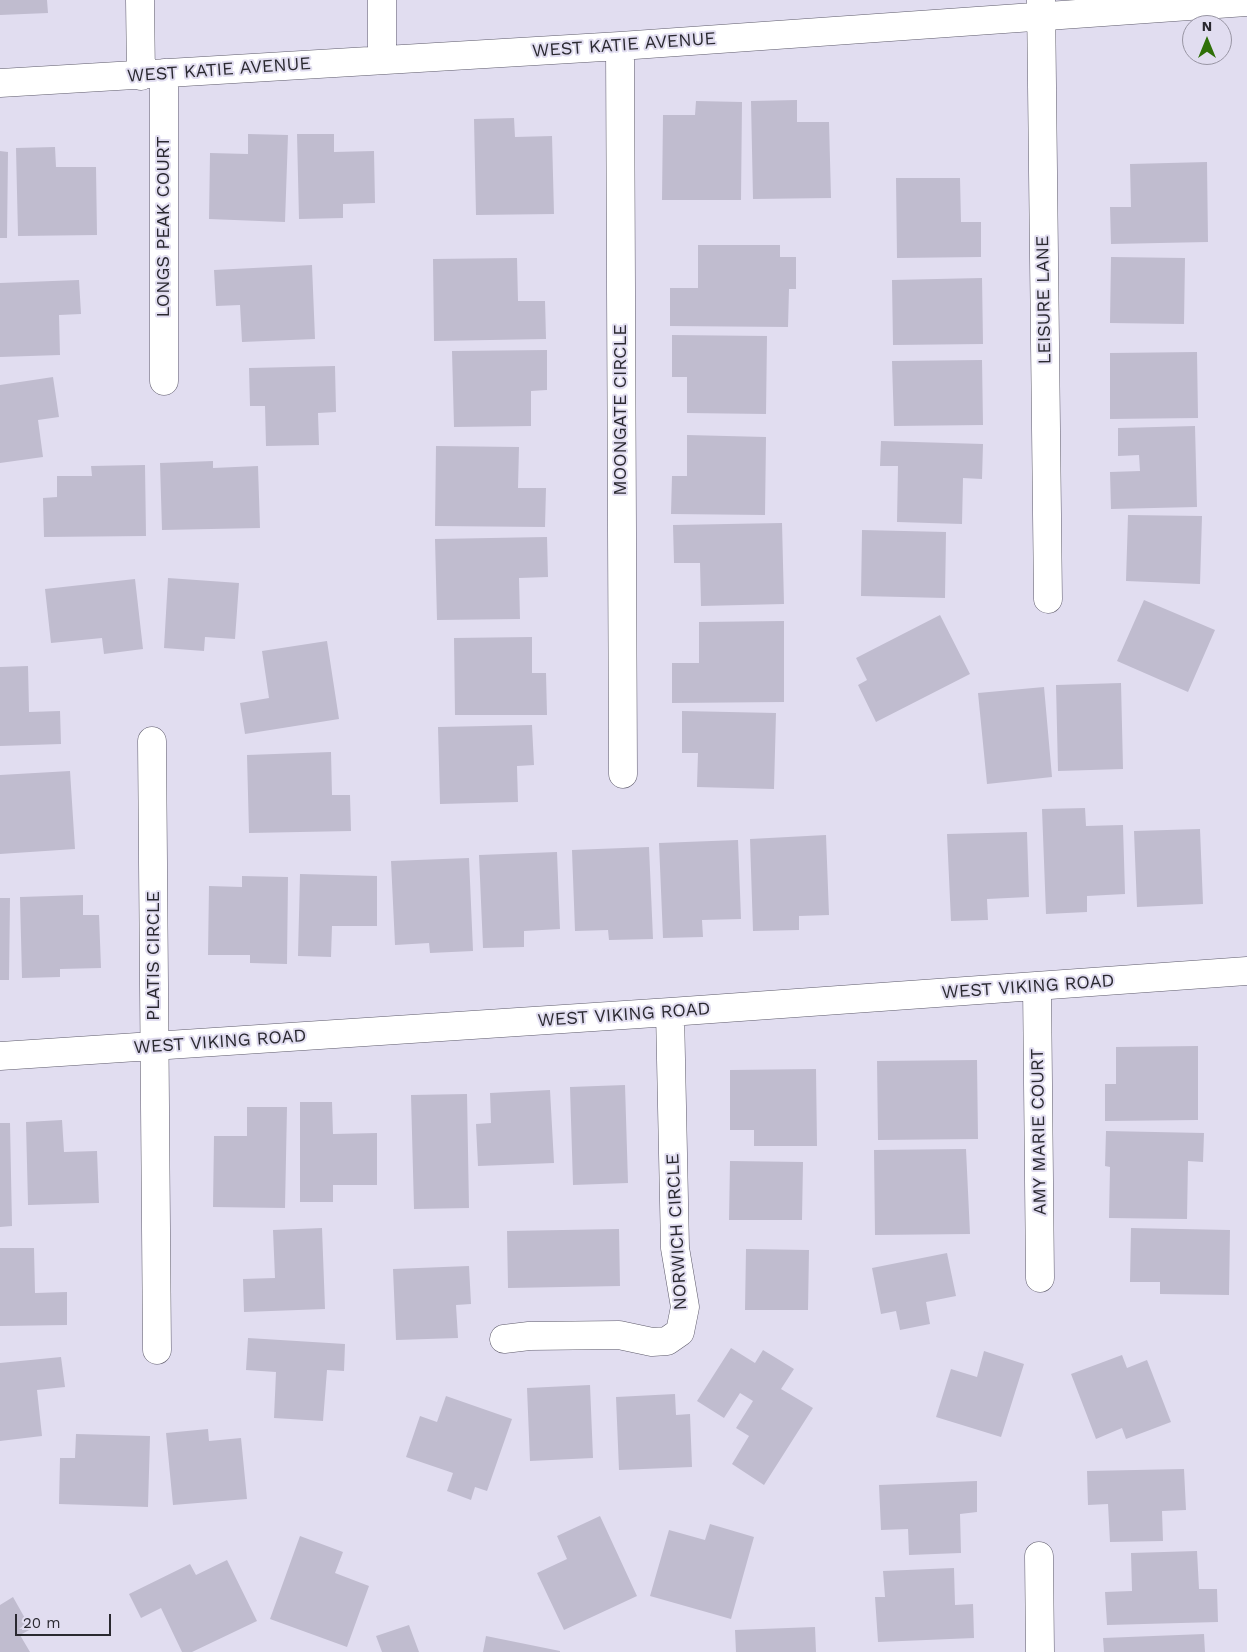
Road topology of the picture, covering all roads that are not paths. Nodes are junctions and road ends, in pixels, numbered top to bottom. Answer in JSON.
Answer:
{"nodes":[{"id":1,"x":140,"y":0,"type":"edge"},
{"id":2,"x":382,"y":0,"type":"edge"},
{"id":3,"x":1247,"y":2,"type":"edge"},
{"id":4,"x":1041,"y":8,"type":"edge"},
{"id":5,"x":620,"y":46,"type":"junction"},
{"id":6,"x":382,"y":60,"type":"junction"},
{"id":7,"x":152,"y":75,"type":"junction"},
{"id":8,"x":0,"y":83,"type":"edge"},
{"id":9,"x":164,"y":381,"type":"dead end"},
{"id":10,"x":1048,"y":599,"type":"dead end"},
{"id":11,"x":152,"y":741,"type":"dead end"},
{"id":12,"x":622,"y":774,"type":"dead end"},
{"id":13,"x":1247,"y":971,"type":"edge"},
{"id":14,"x":1037,"y":986,"type":"junction"},
{"id":15,"x":670,"y":1012,"type":"junction"},
{"id":16,"x":154,"y":1046,"type":"junction"},
{"id":17,"x":0,"y":1056,"type":"edge"},
{"id":18,"x":1040,"y":1278,"type":"dead end"},
{"id":19,"x":504,"y":1339,"type":"dead end"},
{"id":20,"x":157,"y":1350,"type":"dead end"},
{"id":21,"x":1039,"y":1556,"type":"dead end"},
{"id":22,"x":1040,"y":1652,"type":"edge"}],
"edges":[{"from":1,"to":7,"type":"street","name":"LONGS PEAK COURT"},
{"from":2,"to":6,"type":"street"},
{"from":3,"to":4,"type":"street","name":"WEST KATIE AVENUE"},
{"from":4,"to":5,"type":"street","name":"WEST KATIE AVENUE"},
{"from":4,"to":10,"type":"street","name":"LEISURE LANE"},
{"from":5,"to":6,"type":"street","name":"WEST KATIE AVENUE"},
{"from":5,"to":12,"type":"street","name":"MOONGATE CIRCLE"},
{"from":6,"to":7,"type":"street","name":"WEST KATIE AVENUE"},
{"from":7,"to":8,"type":"street","name":"WEST KATIE AVENUE"},
{"from":7,"to":9,"type":"street","name":"LONGS PEAK COURT"},
{"from":11,"to":16,"type":"street","name":"PLATIS CIRCLE"},
{"from":13,"to":14,"type":"street","name":"WEST VIKING ROAD"},
{"from":14,"to":15,"type":"street","name":"WEST VIKING ROAD"},
{"from":14,"to":18,"type":"street","name":"AMY MARIE COURT"},
{"from":15,"to":16,"type":"street","name":"WEST VIKING ROAD"},
{"from":15,"to":19,"type":"street","name":"NORWICH CIRCLE"},
{"from":16,"to":17,"type":"street","name":"WEST VIKING ROAD"},
{"from":16,"to":20,"type":"street","name":"PLATIS CIRCLE"},
{"from":21,"to":22,"type":"street"}]}
